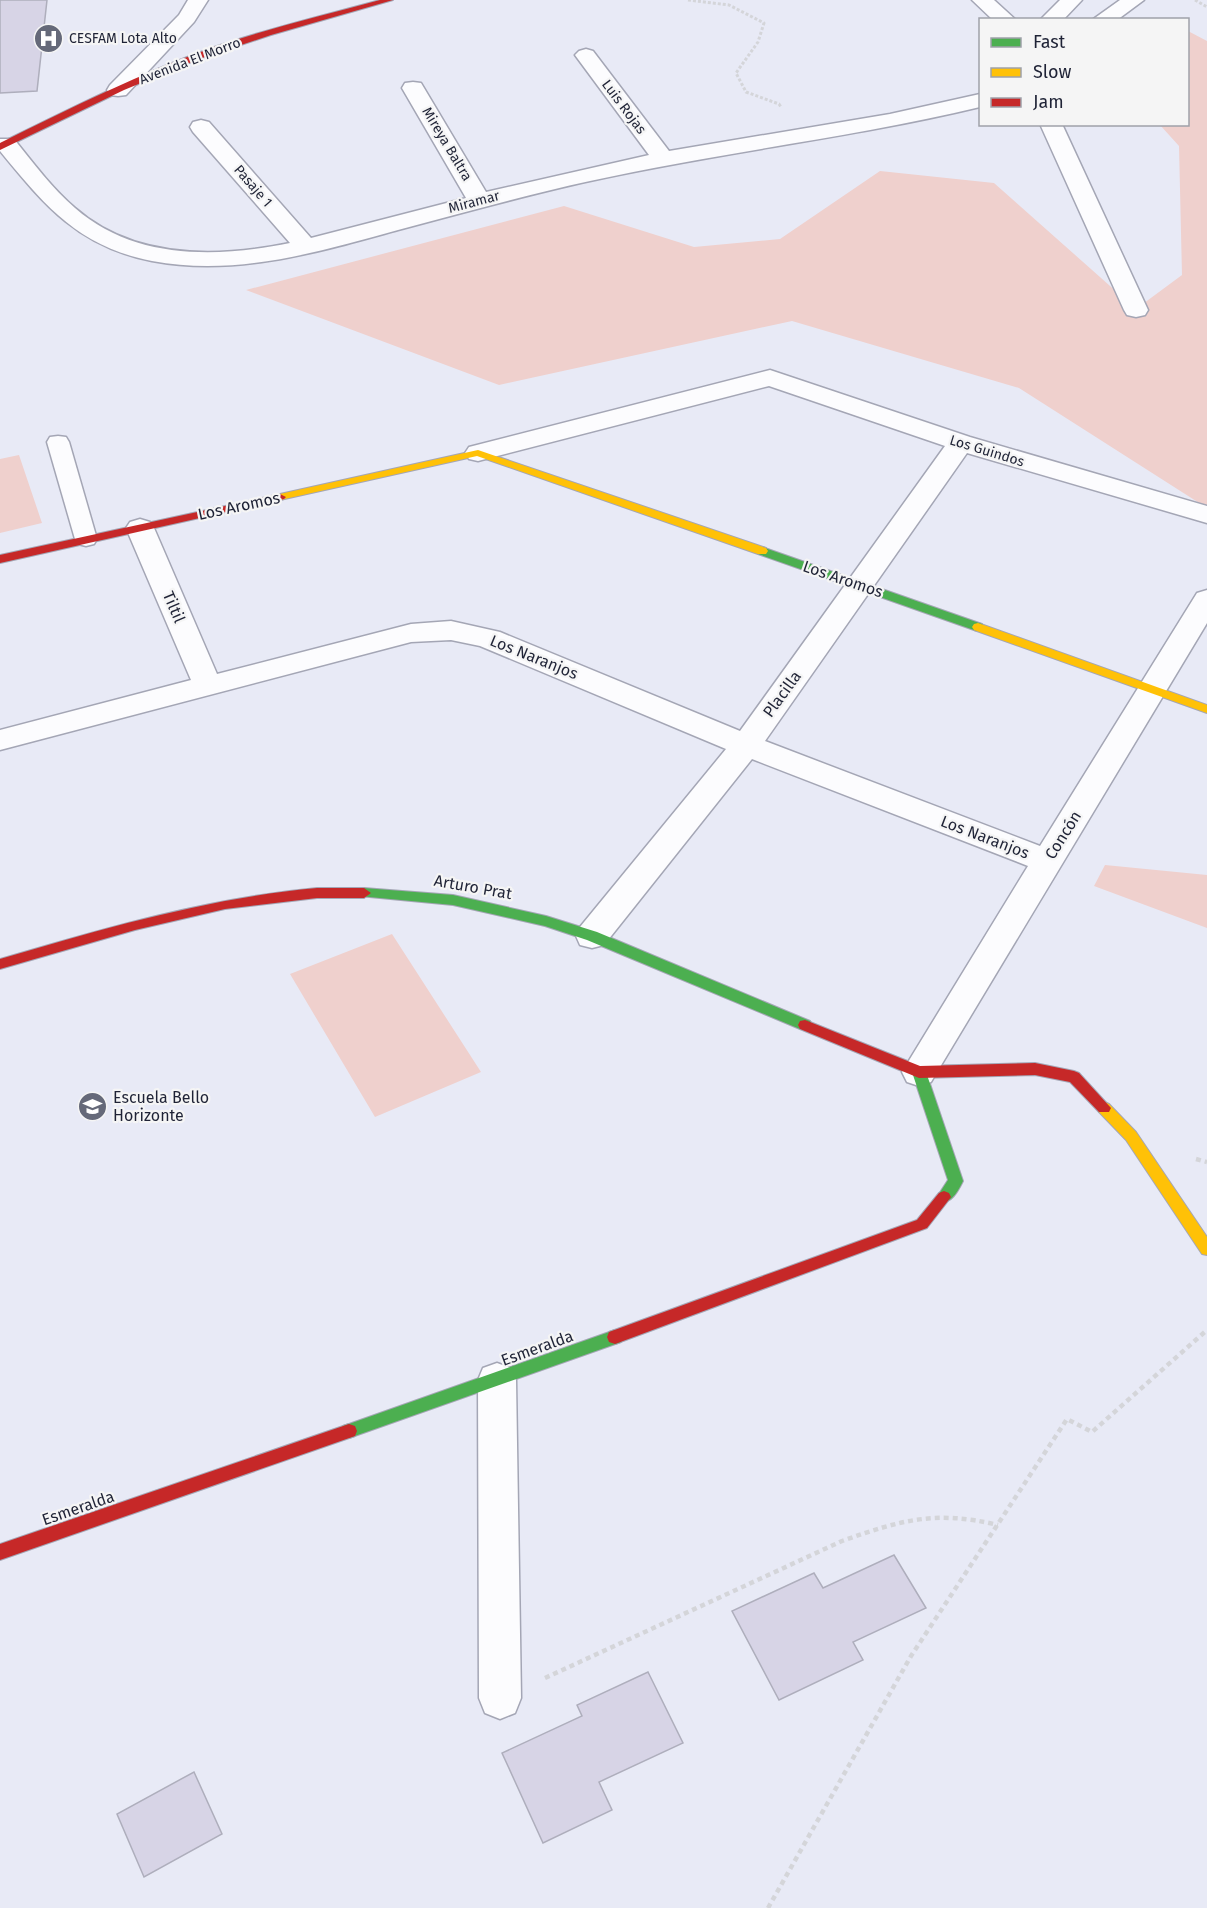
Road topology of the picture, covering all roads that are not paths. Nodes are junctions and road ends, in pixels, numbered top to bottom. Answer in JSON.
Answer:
{"nodes":[{"id":1,"x":198,"y":0,"type":"edge"},
{"id":2,"x":389,"y":0,"type":"edge"},
{"id":3,"x":982,"y":0,"type":"edge"},
{"id":4,"x":1072,"y":0,"type":"edge"},
{"id":5,"x":1134,"y":0,"type":"edge"},
{"id":6,"x":1004,"y":18,"type":"edge"},
{"id":7,"x":1052,"y":18,"type":"edge"},
{"id":8,"x":1105,"y":18,"type":"edge"},
{"id":9,"x":586,"y":55,"type":"dead end"},
{"id":10,"x":413,"y":88,"type":"dead end"},
{"id":11,"x":118,"y":90,"type":"junction"},
{"id":12,"x":979,"y":101,"type":"edge"},
{"id":13,"x":1052,"y":126,"type":"edge"},
{"id":14,"x":201,"y":127,"type":"dead end"},
{"id":15,"x":3,"y":146,"type":"edge"},
{"id":16,"x":663,"y":159,"type":"junction"},
{"id":17,"x":480,"y":201,"type":"junction"},
{"id":18,"x":305,"y":246,"type":"junction"},
{"id":19,"x":1136,"y":310,"type":"dead end"},
{"id":20,"x":770,"y":378,"type":"joint"},
{"id":21,"x":58,"y":442,"type":"dead end"},
{"id":22,"x":961,"y":444,"type":"junction"},
{"id":23,"x":478,"y":453,"type":"junction"},
{"id":24,"x":1207,"y":515,"type":"edge"},
{"id":25,"x":140,"y":528,"type":"junction"},
{"id":26,"x":86,"y":538,"type":"junction"},
{"id":27,"x":0,"y":559,"type":"edge"},
{"id":28,"x":860,"y":585,"type":"junction"},
{"id":29,"x":1207,"y":599,"type":"edge"},
{"id":30,"x":208,"y":687,"type":"junction"},
{"id":31,"x":1154,"y":690,"type":"junction"},
{"id":32,"x":1207,"y":710,"type":"edge"},
{"id":33,"x":0,"y":740,"type":"edge"},
{"id":34,"x":746,"y":745,"type":"junction"},
{"id":35,"x":1047,"y":861,"type":"junction"},
{"id":36,"x":592,"y":936,"type":"junction"},
{"id":37,"x":0,"y":964,"type":"edge"},
{"id":38,"x":919,"y":1072,"type":"junction"},
{"id":39,"x":1207,"y":1249,"type":"edge"},
{"id":40,"x":497,"y":1380,"type":"junction"},
{"id":41,"x":0,"y":1552,"type":"edge"},
{"id":42,"x":500,"y":1698,"type":"road end"}],
"edges":[{"from":1,"to":11,"type":"street"},
{"from":2,"to":11,"type":"street","name":"Avenida El Morro"},
{"from":3,"to":6,"type":"street"},
{"from":4,"to":7,"type":"street"},
{"from":5,"to":8,"type":"street"},
{"from":9,"to":16,"type":"street","name":"Luis Rojas"},
{"from":10,"to":17,"type":"street","name":"Mireya Baltra"},
{"from":11,"to":15,"type":"street","name":"Avenida El Morro"},
{"from":12,"to":16,"type":"street","name":"Miramar"},
{"from":13,"to":19,"type":"street"},
{"from":14,"to":18,"type":"street","name":"Pasaje 1"},
{"from":15,"to":18,"type":"street","name":"Miramar"},
{"from":16,"to":17,"type":"street","name":"Miramar"},
{"from":17,"to":18,"type":"street","name":"Miramar"},
{"from":20,"to":22,"type":"street","name":"Los Guindos"},
{"from":20,"to":23,"type":"street","name":"Los Aromos"},
{"from":21,"to":26,"type":"lane"},
{"from":22,"to":24,"type":"street","name":"Los Guindos"},
{"from":22,"to":28,"type":"street","name":"Placilla"},
{"from":23,"to":25,"type":"street","name":"Los Aromos"},
{"from":23,"to":28,"type":"street","name":"Los Aromos"},
{"from":25,"to":26,"type":"street","name":"Los Aromos"},
{"from":25,"to":30,"type":"street","name":"Tiltil"},
{"from":26,"to":27,"type":"street","name":"Los Aromos"},
{"from":28,"to":31,"type":"street","name":"Los Aromos"},
{"from":28,"to":34,"type":"street","name":"Placilla"},
{"from":29,"to":31,"type":"street","name":"Concón"},
{"from":30,"to":33,"type":"street","name":"Los Naranjos"},
{"from":30,"to":34,"type":"street","name":"Los Naranjos"},
{"from":31,"to":32,"type":"street","name":"Los Aromos"},
{"from":31,"to":35,"type":"street","name":"Concón"},
{"from":34,"to":35,"type":"street","name":"Los Naranjos"},
{"from":34,"to":36,"type":"street","name":"Placilla"},
{"from":35,"to":38,"type":"street","name":"Concón"},
{"from":36,"to":37,"type":"street","name":"Arturo Prat"},
{"from":36,"to":38,"type":"street","name":"Arturo Prat"},
{"from":38,"to":39,"type":"street"},
{"from":38,"to":40,"type":"street","name":"Esmeralda"},
{"from":40,"to":41,"type":"street","name":"Esmeralda"},
{"from":40,"to":42,"type":"street"}]}
